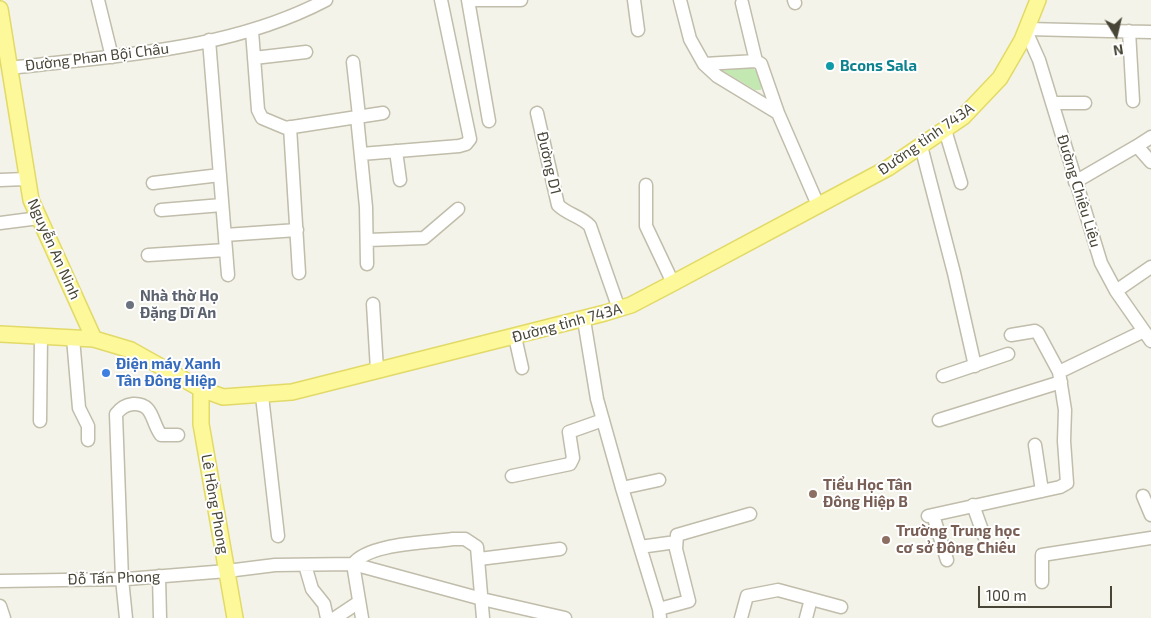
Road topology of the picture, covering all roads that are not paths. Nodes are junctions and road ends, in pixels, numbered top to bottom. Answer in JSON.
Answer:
{"nodes":[{"id":1,"x":98,"y":0,"type":"edge"},
{"id":2,"x":326,"y":0,"type":"edge"},
{"id":3,"x":441,"y":0,"type":"edge"},
{"id":4,"x":468,"y":0,"type":"edge"},
{"id":5,"x":474,"y":0,"type":"edge"},
{"id":6,"x":521,"y":0,"type":"edge"},
{"id":7,"x":634,"y":0,"type":"edge"},
{"id":8,"x":680,"y":0,"type":"edge"},
{"id":9,"x":1038,"y":0,"type":"edge"},
{"id":10,"x":742,"y":3,"type":"dead end"},
{"id":11,"x":305,"y":4,"type":"edge"},
{"id":12,"x":0,"y":9,"type":"edge"},
{"id":13,"x":638,"y":30,"type":"dead end"},
{"id":14,"x":1027,"y":30,"type":"junction"},
{"id":15,"x":252,"y":31,"type":"junction"},
{"id":16,"x":1129,"y":32,"type":"junction"},
{"id":17,"x":1151,"y":32,"type":"edge"},
{"id":18,"x":209,"y":40,"type":"junction"},
{"id":19,"x":306,"y":52,"type":"dead end"},
{"id":20,"x":112,"y":57,"type":"junction"},
{"id":21,"x":254,"y":58,"type":"junction"},
{"id":22,"x":756,"y":61,"type":"junction"},
{"id":23,"x":353,"y":62,"type":"dead end"},
{"id":24,"x":704,"y":64,"type":"junction"},
{"id":25,"x":10,"y":68,"type":"junction"},
{"id":26,"x":1133,"y":101,"type":"dead end"},
{"id":27,"x":1052,"y":103,"type":"junction"},
{"id":28,"x":1085,"y":103,"type":"dead end"},
{"id":29,"x":778,"y":112,"type":"junction"},
{"id":30,"x":383,"y":113,"type":"dead end"},
{"id":31,"x":538,"y":113,"type":"dead end"},
{"id":32,"x":358,"y":117,"type":"junction"},
{"id":33,"x":490,"y":121,"type":"dead end"},
{"id":34,"x":290,"y":127,"type":"junction"},
{"id":35,"x":945,"y":130,"type":"junction"},
{"id":36,"x":1151,"y":137,"type":"edge"},
{"id":37,"x":921,"y":146,"type":"junction"},
{"id":38,"x":1137,"y":146,"type":"junction"},
{"id":39,"x":396,"y":151,"type":"junction"},
{"id":40,"x":361,"y":154,"type":"junction"},
{"id":41,"x":1151,"y":162,"type":"edge"},
{"id":42,"x":220,"y":175,"type":"junction"},
{"id":43,"x":26,"y":179,"type":"junction"},
{"id":44,"x":0,"y":180,"type":"edge"},
{"id":45,"x":400,"y":180,"type":"dead end"},
{"id":46,"x":1075,"y":182,"type":"junction"},
{"id":47,"x":153,"y":183,"type":"dead end"},
{"id":48,"x":961,"y":183,"type":"dead end"},
{"id":49,"x":646,"y":184,"type":"dead end"},
{"id":50,"x":222,"y":205,"type":"junction"},
{"id":51,"x":818,"y":205,"type":"junction"},
{"id":52,"x":458,"y":209,"type":"dead end"},
{"id":53,"x":161,"y":210,"type":"dead end"},
{"id":54,"x":39,"y":218,"type":"junction"},
{"id":55,"x":0,"y":223,"type":"edge"},
{"id":56,"x":297,"y":230,"type":"junction"},
{"id":57,"x":225,"y":235,"type":"junction"},
{"id":58,"x":368,"y":240,"type":"junction"},
{"id":59,"x":226,"y":250,"type":"junction"},
{"id":60,"x":148,"y":255,"type":"dead end"},
{"id":61,"x":367,"y":264,"type":"dead end"},
{"id":62,"x":1151,"y":267,"type":"edge"},
{"id":63,"x":299,"y":273,"type":"dead end"},
{"id":64,"x":228,"y":275,"type":"dead end"},
{"id":65,"x":673,"y":283,"type":"junction"},
{"id":66,"x":1116,"y":291,"type":"junction"},
{"id":67,"x":373,"y":304,"type":"dead end"},
{"id":68,"x":618,"y":309,"type":"junction"},
{"id":69,"x":584,"y":320,"type":"junction"},
{"id":70,"x":0,"y":334,"type":"edge"},
{"id":71,"x":1011,"y":336,"type":"dead end"},
{"id":72,"x":1147,"y":336,"type":"edge"},
{"id":73,"x":41,"y":337,"type":"junction"},
{"id":74,"x":515,"y":337,"type":"junction"},
{"id":75,"x":73,"y":338,"type":"junction"},
{"id":76,"x":94,"y":339,"type":"junction"},
{"id":77,"x":1008,"y":354,"type":"dead end"},
{"id":78,"x":975,"y":366,"type":"junction"},
{"id":79,"x":522,"y":368,"type":"dead end"},
{"id":80,"x":378,"y":370,"type":"junction"},
{"id":81,"x":943,"y":376,"type":"dead end"},
{"id":82,"x":1060,"y":377,"type":"junction"},
{"id":83,"x":201,"y":389,"type":"junction"},
{"id":84,"x":262,"y":396,"type":"junction"},
{"id":85,"x":603,"y":420,"type":"junction"},
{"id":86,"x":939,"y":420,"type":"dead end"},
{"id":87,"x":40,"y":421,"type":"dead end"},
{"id":88,"x":178,"y":434,"type":"dead end"},
{"id":89,"x":88,"y":440,"type":"dead end"},
{"id":90,"x":1035,"y":445,"type":"dead end"},
{"id":91,"x":512,"y":476,"type":"dead end"},
{"id":92,"x":659,"y":480,"type":"dead end"},
{"id":93,"x":622,"y":488,"type":"junction"},
{"id":94,"x":1042,"y":491,"type":"junction"},
{"id":95,"x":1143,"y":496,"type":"dead end"},
{"id":96,"x":973,"y":505,"type":"junction"},
{"id":97,"x":750,"y":514,"type":"dead end"},
{"id":98,"x":1151,"y":515,"type":"edge"},
{"id":99,"x":278,"y":536,"type":"dead end"},
{"id":100,"x":984,"y":536,"type":"dead end"},
{"id":101,"x":1151,"y":538,"type":"edge"},
{"id":102,"x":676,"y":542,"type":"junction"},
{"id":103,"x":640,"y":547,"type":"junction"},
{"id":104,"x":560,"y":548,"type":"dead end"},
{"id":105,"x":479,"y":559,"type":"junction"},
{"id":106,"x":947,"y":560,"type":"dead end"},
{"id":107,"x":353,"y":564,"type":"junction"},
{"id":108,"x":305,"y":565,"type":"junction"},
{"id":109,"x":227,"y":572,"type":"junction"},
{"id":110,"x":159,"y":576,"type":"junction"},
{"id":111,"x":122,"y":579,"type":"junction"},
{"id":112,"x":0,"y":581,"type":"edge"},
{"id":113,"x":1042,"y":582,"type":"dead end"},
{"id":114,"x":482,"y":599,"type":"junction"},
{"id":115,"x":811,"y":599,"type":"junction"},
{"id":116,"x":359,"y":602,"type":"junction"},
{"id":117,"x":0,"y":606,"type":"edge"},
{"id":118,"x":841,"y":607,"type":"dead end"},
{"id":119,"x":659,"y":613,"type":"edge"},
{"id":120,"x":4,"y":618,"type":"edge"},
{"id":121,"x":126,"y":618,"type":"edge"},
{"id":122,"x":160,"y":618,"type":"edge"},
{"id":123,"x":234,"y":618,"type":"edge"},
{"id":124,"x":327,"y":618,"type":"edge"},
{"id":125,"x":336,"y":618,"type":"edge"},
{"id":126,"x":362,"y":618,"type":"edge"},
{"id":127,"x":483,"y":618,"type":"edge"},
{"id":128,"x":565,"y":618,"type":"edge"},
{"id":129,"x":741,"y":618,"type":"edge"},
{"id":130,"x":806,"y":618,"type":"edge"}],
"edges":[{"from":1,"to":20,"type":"street"},
{"from":2,"to":11,"type":"street","name":"Đường Phan Bội Châu"},
{"from":3,"to":39,"type":"street"},
{"from":4,"to":33,"type":"street"},
{"from":5,"to":6,"type":"street"},
{"from":7,"to":13,"type":"street"},
{"from":8,"to":24,"type":"street"},
{"from":9,"to":14,"type":"main road","name":"Đường tỉnh 743A"},
{"from":10,"to":22,"type":"street"},
{"from":11,"to":15,"type":"street","name":"Đường Phan Bội Châu"},
{"from":12,"to":25,"type":"main road","name":"Nguyễn An Ninh"},
{"from":14,"to":16,"type":"street"},
{"from":14,"to":27,"type":"street","name":"Đường Chiêu Liêu"},
{"from":14,"to":35,"type":"main road","name":"Đường tỉnh 743A"},
{"from":15,"to":18,"type":"street","name":"Đường Phan Bội Châu"},
{"from":15,"to":21,"type":"street"},
{"from":16,"to":17,"type":"street"},
{"from":16,"to":26,"type":"street"},
{"from":18,"to":20,"type":"street","name":"Đường Phan Bội Châu"},
{"from":18,"to":42,"type":"street"},
{"from":19,"to":21,"type":"street"},
{"from":20,"to":25,"type":"street","name":"Đường Phan Bội Châu"},
{"from":21,"to":34,"type":"street"},
{"from":22,"to":24,"type":"street"},
{"from":22,"to":29,"type":"street"},
{"from":23,"to":32,"type":"street"},
{"from":24,"to":29,"type":"street"},
{"from":25,"to":43,"type":"main road","name":"Nguyễn An Ninh"},
{"from":27,"to":28,"type":"street"},
{"from":27,"to":46,"type":"street","name":"Đường Chiêu Liêu"},
{"from":29,"to":51,"type":"street"},
{"from":30,"to":32,"type":"street"},
{"from":31,"to":68,"type":"street","name":"Đường D1"},
{"from":32,"to":34,"type":"street"},
{"from":32,"to":40,"type":"street"},
{"from":34,"to":56,"type":"street"},
{"from":35,"to":37,"type":"main road","name":"Đường tỉnh 743A"},
{"from":35,"to":48,"type":"street"},
{"from":36,"to":38,"type":"street"},
{"from":37,"to":51,"type":"main road","name":"Đường tỉnh 743A"},
{"from":37,"to":78,"type":"street"},
{"from":38,"to":41,"type":"street"},
{"from":38,"to":46,"type":"street"},
{"from":39,"to":40,"type":"street"},
{"from":39,"to":45,"type":"street"},
{"from":40,"to":58,"type":"street"},
{"from":42,"to":47,"type":"street"},
{"from":42,"to":50,"type":"street"},
{"from":43,"to":44,"type":"street"},
{"from":43,"to":54,"type":"main road","name":"Nguyễn An Ninh"},
{"from":46,"to":66,"type":"street","name":"Đường Chiêu Liêu"},
{"from":49,"to":65,"type":"street"},
{"from":50,"to":53,"type":"street"},
{"from":50,"to":57,"type":"street"},
{"from":51,"to":65,"type":"main road","name":"Đường tỉnh 743A"},
{"from":52,"to":58,"type":"street"},
{"from":54,"to":55,"type":"street"},
{"from":54,"to":76,"type":"main road","name":"Nguyễn An Ninh"},
{"from":56,"to":57,"type":"street"},
{"from":56,"to":63,"type":"street"},
{"from":57,"to":59,"type":"street"},
{"from":58,"to":61,"type":"street"},
{"from":59,"to":60,"type":"street"},
{"from":59,"to":64,"type":"street"},
{"from":62,"to":66,"type":"street"},
{"from":65,"to":68,"type":"main road","name":"Đường tỉnh 743A"},
{"from":66,"to":72,"type":"street","name":"Đường Chiêu Liêu"},
{"from":67,"to":80,"type":"street"},
{"from":68,"to":69,"type":"main road","name":"Đường tỉnh 743A"},
{"from":69,"to":74,"type":"main road","name":"Đường tỉnh 743A"},
{"from":69,"to":85,"type":"street"},
{"from":70,"to":73,"type":"main road","name":"Đường tỉnh 743A"},
{"from":71,"to":82,"type":"street"},
{"from":72,"to":82,"type":"street"},
{"from":73,"to":75,"type":"main road","name":"Đường tỉnh 743A"},
{"from":73,"to":87,"type":"street"},
{"from":74,"to":79,"type":"street"},
{"from":74,"to":80,"type":"main road","name":"Đường tỉnh 743A"},
{"from":75,"to":76,"type":"main road","name":"Đường tỉnh 743A"},
{"from":75,"to":89,"type":"street"},
{"from":76,"to":83,"type":"main road","name":"Đường tỉnh 743A"},
{"from":77,"to":78,"type":"street"},
{"from":78,"to":81,"type":"street"},
{"from":80,"to":84,"type":"main road","name":"Đường tỉnh 743A"},
{"from":82,"to":86,"type":"street"},
{"from":82,"to":94,"type":"street"},
{"from":83,"to":84,"type":"main road","name":"Đường tỉnh 743A"},
{"from":83,"to":109,"type":"main road","name":"Lê Hồng Phong"},
{"from":84,"to":99,"type":"street"},
{"from":85,"to":91,"type":"street"},
{"from":85,"to":93,"type":"street"},
{"from":88,"to":111,"type":"street"},
{"from":90,"to":94,"type":"street"},
{"from":92,"to":93,"type":"street"},
{"from":93,"to":103,"type":"street"},
{"from":94,"to":96,"type":"street"},
{"from":95,"to":98,"type":"street"},
{"from":96,"to":100,"type":"street"},
{"from":96,"to":106,"type":"street"},
{"from":97,"to":102,"type":"street"},
{"from":101,"to":113,"type":"street"},
{"from":102,"to":103,"type":"street"},
{"from":102,"to":119,"type":"street"},
{"from":103,"to":119,"type":"street"},
{"from":104,"to":105,"type":"street"},
{"from":105,"to":107,"type":"street"},
{"from":105,"to":114,"type":"street"},
{"from":107,"to":108,"type":"street","name":"Đỗ Tấn Phong"},
{"from":107,"to":114,"type":"street","name":"Đỗ Tấn Phong"},
{"from":107,"to":116,"type":"street"},
{"from":108,"to":109,"type":"street","name":"Đỗ Tấn Phong"},
{"from":108,"to":124,"type":"street"},
{"from":109,"to":110,"type":"street","name":"Đỗ Tấn Phong"},
{"from":109,"to":123,"type":"main road","name":"Lê Hồng Phong"},
{"from":110,"to":111,"type":"street","name":"Đỗ Tấn Phong"},
{"from":110,"to":122,"type":"street"},
{"from":111,"to":112,"type":"street","name":"Đỗ Tấn Phong"},
{"from":111,"to":121,"type":"street"},
{"from":114,"to":127,"type":"street"},
{"from":114,"to":128,"type":"street","name":"Đỗ Tấn Phong"},
{"from":115,"to":118,"type":"street"},
{"from":115,"to":129,"type":"street"},
{"from":115,"to":130,"type":"street"},
{"from":116,"to":125,"type":"street"},
{"from":116,"to":126,"type":"street"},
{"from":117,"to":120,"type":"street"}]}
